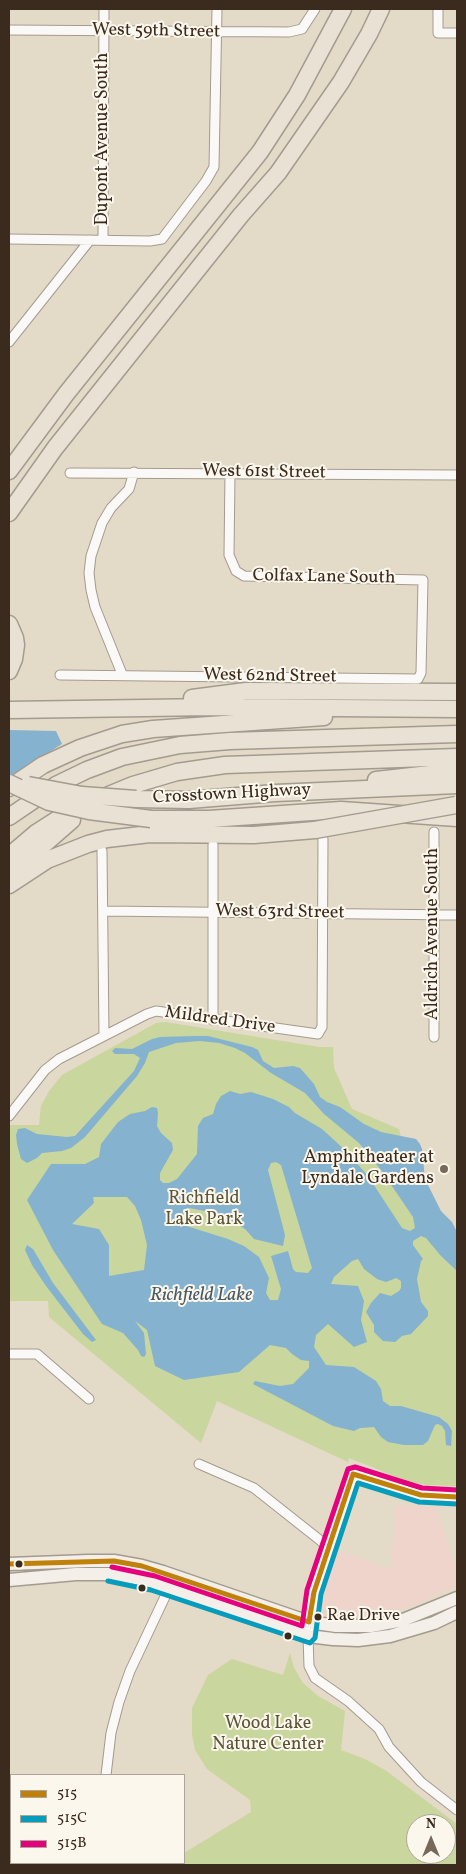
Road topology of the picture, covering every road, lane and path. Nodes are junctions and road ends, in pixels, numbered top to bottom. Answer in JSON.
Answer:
{"nodes":[{"id":1,"x":104,"y":9,"type":"edge"},
{"id":2,"x":217,"y":9,"type":"edge"},
{"id":3,"x":316,"y":9,"type":"edge"},
{"id":4,"x":343,"y":9,"type":"edge"},
{"id":5,"x":381,"y":9,"type":"edge"},
{"id":6,"x":438,"y":9,"type":"edge"},
{"id":7,"x":9,"y":30,"type":"edge"},
{"id":8,"x":104,"y":31,"type":"junction"},
{"id":9,"x":217,"y":32,"type":"junction"},
{"id":10,"x":457,"y":33,"type":"edge"},
{"id":11,"x":9,"y":239,"type":"edge"},
{"id":12,"x":90,"y":240,"type":"junction"},
{"id":13,"x":104,"y":240,"type":"junction"},
{"id":14,"x":9,"y":342,"type":"edge"},
{"id":15,"x":9,"y":471,"type":"edge"},
{"id":16,"x":134,"y":472,"type":"junction"},
{"id":17,"x":70,"y":473,"type":"dead end"},
{"id":18,"x":230,"y":473,"type":"junction"},
{"id":19,"x":457,"y":474,"type":"edge"},
{"id":20,"x":9,"y":513,"type":"edge"},
{"id":21,"x":9,"y":624,"type":"edge"},
{"id":22,"x":9,"y":670,"type":"edge"},
{"id":23,"x":122,"y":674,"type":"junction"},
{"id":24,"x":60,"y":675,"type":"dead end"},
{"id":25,"x":418,"y":679,"type":"joint"},
{"id":26,"x":457,"y":692,"type":"edge"},
{"id":27,"x":97,"y":708,"type":"junction"},
{"id":28,"x":380,"y":708,"type":"junction"},
{"id":29,"x":457,"y":709,"type":"edge"},
{"id":30,"x":9,"y":710,"type":"edge"},
{"id":31,"x":457,"y":734,"type":"edge"},
{"id":32,"x":457,"y":757,"type":"edge"},
{"id":33,"x":457,"y":771,"type":"edge"},
{"id":34,"x":9,"y":782,"type":"edge"},
{"id":35,"x":457,"y":785,"type":"edge"},
{"id":36,"x":9,"y":788,"type":"edge"},
{"id":37,"x":275,"y":793,"type":"junction"},
{"id":38,"x":87,"y":804,"type":"junction"},
{"id":39,"x":457,"y":809,"type":"edge"},
{"id":40,"x":9,"y":817,"type":"edge"},
{"id":41,"x":434,"y":832,"type":"dead end"},
{"id":42,"x":319,"y":835,"type":"junction"},
{"id":43,"x":213,"y":845,"type":"dead end"},
{"id":44,"x":102,"y":851,"type":"dead end"},
{"id":45,"x":9,"y":856,"type":"edge"},
{"id":46,"x":9,"y":875,"type":"edge"},
{"id":47,"x":9,"y":885,"type":"edge"},
{"id":48,"x":103,"y":911,"type":"junction"},
{"id":49,"x":214,"y":912,"type":"junction"},
{"id":50,"x":323,"y":914,"type":"junction"},
{"id":51,"x":434,"y":914,"type":"junction"},
{"id":52,"x":457,"y":915,"type":"edge"},
{"id":53,"x":213,"y":1020,"type":"junction"},
{"id":54,"x":104,"y":1036,"type":"junction"},
{"id":55,"x":434,"y":1037,"type":"dead end"},
{"id":56,"x":9,"y":1116,"type":"edge"},
{"id":57,"x":9,"y":1354,"type":"edge"},
{"id":58,"x":89,"y":1399,"type":"dead end"},
{"id":59,"x":200,"y":1464,"type":"dead end"},
{"id":60,"x":457,"y":1497,"type":"edge"},
{"id":61,"x":328,"y":1549,"type":"junction"},
{"id":62,"x":9,"y":1564,"type":"edge"},
{"id":63,"x":9,"y":1580,"type":"edge"},
{"id":64,"x":172,"y":1582,"type":"junction"},
{"id":65,"x":457,"y":1598,"type":"edge"},
{"id":66,"x":457,"y":1612,"type":"edge"},
{"id":67,"x":310,"y":1622,"type":"junction"},
{"id":68,"x":308,"y":1636,"type":"junction"},
{"id":69,"x":106,"y":1774,"type":"edge"},
{"id":70,"x":457,"y":1810,"type":"edge"}],
"edges":[{"from":1,"to":8,"type":"street","name":"Dupont Avenue South"},
{"from":2,"to":9,"type":"street"},
{"from":3,"to":9,"type":"street","name":"West 59th Street"},
{"from":4,"to":15,"type":"highway"},
{"from":5,"to":20,"type":"highway"},
{"from":6,"to":10,"type":"street"},
{"from":7,"to":8,"type":"street","name":"West 59th Street"},
{"from":8,"to":9,"type":"street","name":"West 59th Street"},
{"from":8,"to":13,"type":"street","name":"Dupont Avenue South"},
{"from":9,"to":13,"type":"street"},
{"from":11,"to":12,"type":"street"},
{"from":12,"to":13,"type":"street"},
{"from":12,"to":14,"type":"street","name":"Dupont Avenue South"},
{"from":16,"to":17,"type":"street","name":"West 61st Street"},
{"from":16,"to":18,"type":"street","name":"West 61st Street"},
{"from":16,"to":23,"type":"street"},
{"from":18,"to":19,"type":"street","name":"West 61st Street"},
{"from":18,"to":25,"type":"street","name":"Colfax Lane South"},
{"from":21,"to":22,"type":"highway"},
{"from":23,"to":24,"type":"street","name":"West 62nd Street"},
{"from":23,"to":25,"type":"street","name":"West 62nd Street"},
{"from":26,"to":27,"type":"highway"},
{"from":27,"to":28,"type":"highway"},
{"from":27,"to":30,"type":"highway"},
{"from":28,"to":29,"type":"highway"},
{"from":28,"to":36,"type":"highway"},
{"from":31,"to":40,"type":"highway"},
{"from":32,"to":38,"type":"highway"},
{"from":33,"to":37,"type":"highway"},
{"from":34,"to":37,"type":"highway","name":"Crosstown Highway","bridge":true},
{"from":34,"to":39,"type":"highway","bridge":true},
{"from":35,"to":37,"type":"highway","name":"Crosstown Highway"},
{"from":38,"to":45,"type":"highway"},
{"from":38,"to":46,"type":"highway"},
{"from":39,"to":42,"type":"highway","bridge":true},
{"from":41,"to":51,"type":"street","name":"Aldrich Avenue South"},
{"from":42,"to":47,"type":"highway"},
{"from":42,"to":50,"type":"street"},
{"from":43,"to":49,"type":"street"},
{"from":44,"to":48,"type":"street"},
{"from":48,"to":49,"type":"street","name":"West 63rd Street"},
{"from":48,"to":54,"type":"street"},
{"from":49,"to":50,"type":"street","name":"West 63rd Street"},
{"from":49,"to":53,"type":"street"},
{"from":50,"to":51,"type":"street","name":"West 63rd Street"},
{"from":50,"to":53,"type":"street","name":"Mildred Drive"},
{"from":51,"to":52,"type":"street","name":"West 63rd Street"},
{"from":51,"to":55,"type":"street","name":"Aldrich Avenue South"},
{"from":53,"to":54,"type":"street","name":"Mildred Drive"},
{"from":54,"to":56,"type":"street","name":"Mildred Drive"},
{"from":57,"to":58,"type":"street"},
{"from":59,"to":61,"type":"street"},
{"from":60,"to":61,"type":"street"},
{"from":61,"to":67,"type":"street"},
{"from":62,"to":64,"type":"main road"},
{"from":63,"to":64,"type":"main road"},
{"from":64,"to":67,"type":"main road"},
{"from":64,"to":68,"type":"main road"},
{"from":64,"to":69,"type":"street"},
{"from":65,"to":67,"type":"main road"},
{"from":66,"to":68,"type":"main road"},
{"from":67,"to":68,"type":"street"},
{"from":68,"to":70,"type":"street"}]}
